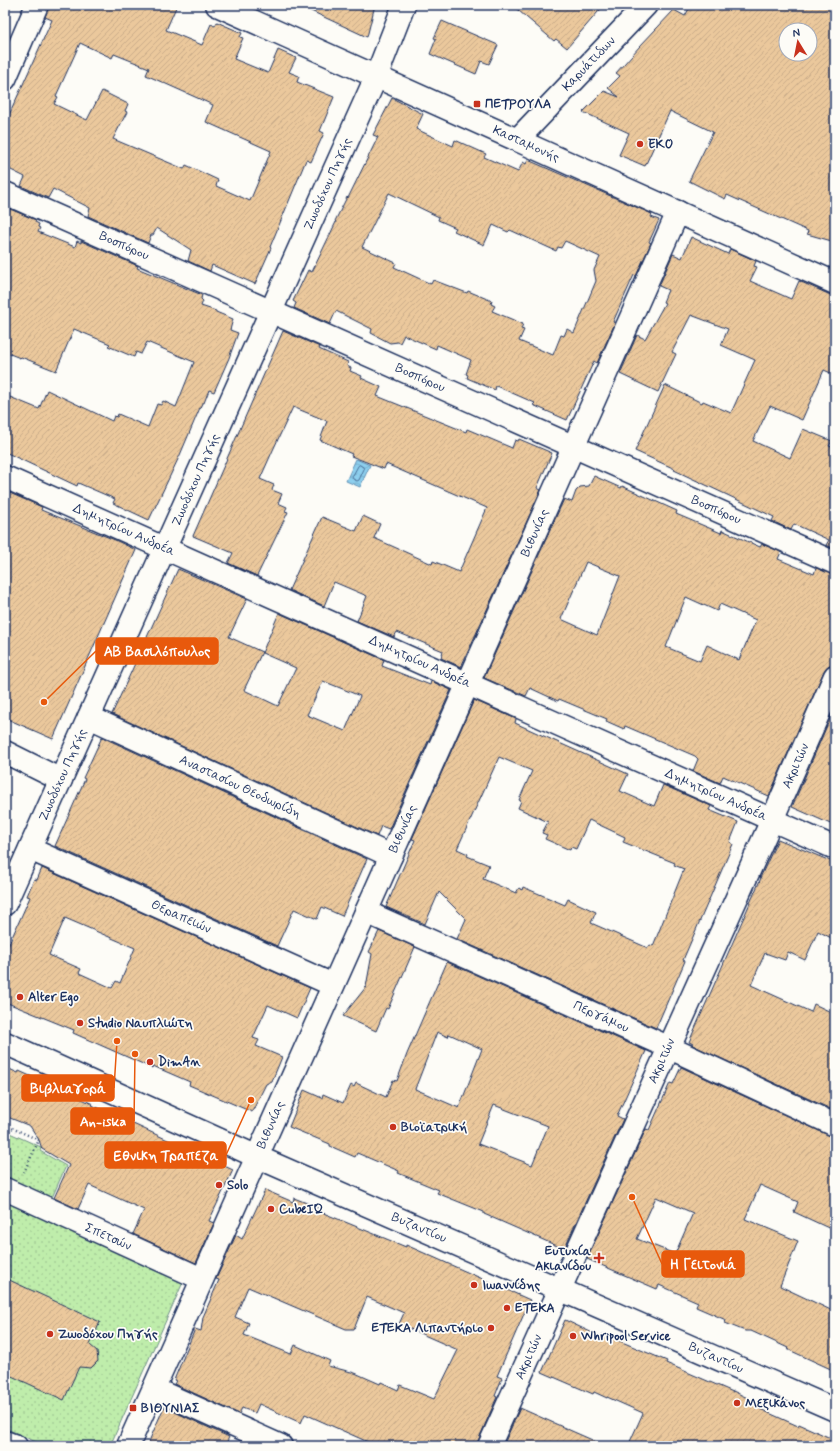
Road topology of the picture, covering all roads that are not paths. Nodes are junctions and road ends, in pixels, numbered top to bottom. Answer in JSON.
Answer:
{"nodes":[{"id":1,"x":37,"y":5,"type":"edge"},
{"id":2,"x":217,"y":5,"type":"edge"},
{"id":3,"x":404,"y":5,"type":"edge"},
{"id":4,"x":646,"y":5,"type":"edge"},
{"id":5,"x":376,"y":77,"type":"junction"},
{"id":6,"x":5,"y":79,"type":"edge"},
{"id":7,"x":517,"y":140,"type":"junction"},
{"id":8,"x":5,"y":193,"type":"edge"},
{"id":9,"x":678,"y":212,"type":"junction"},
{"id":10,"x":835,"y":283,"type":"edge"},
{"id":11,"x":271,"y":312,"type":"junction"},
{"id":12,"x":573,"y":446,"type":"junction"},
{"id":13,"x":5,"y":476,"type":"edge"},
{"id":14,"x":165,"y":548,"type":"junction"},
{"id":15,"x":835,"y":563,"type":"edge"},
{"id":16,"x":835,"y":676,"type":"edge"},
{"id":17,"x":468,"y":684,"type":"junction"},
{"id":18,"x":89,"y":717,"type":"junction"},
{"id":19,"x":5,"y":752,"type":"edge"},
{"id":20,"x":61,"y":780,"type":"junction"},
{"id":21,"x":772,"y":820,"type":"junction"},
{"id":22,"x":835,"y":848,"type":"edge"},
{"id":23,"x":30,"y":849,"type":"junction"},
{"id":24,"x":391,"y":856,"type":"junction"},
{"id":25,"x":5,"y":904,"type":"edge"},
{"id":26,"x":366,"y":912,"type":"junction"},
{"id":27,"x":333,"y":985,"type":"junction"},
{"id":28,"x":5,"y":1043,"type":"edge"},
{"id":29,"x":668,"y":1047,"type":"junction"},
{"id":30,"x":835,"y":1125,"type":"edge"},
{"id":31,"x":257,"y":1157,"type":"junction"},
{"id":32,"x":10,"y":1192,"type":"edge"},
{"id":33,"x":202,"y":1279,"type":"junction"},
{"id":34,"x":560,"y":1289,"type":"junction"},
{"id":35,"x":154,"y":1389,"type":"junction"},
{"id":36,"x":835,"y":1410,"type":"edge"},
{"id":37,"x":5,"y":1442,"type":"edge"},
{"id":38,"x":16,"y":1446,"type":"edge"},
{"id":39,"x":128,"y":1446,"type":"edge"},
{"id":40,"x":281,"y":1446,"type":"edge"},
{"id":41,"x":489,"y":1446,"type":"edge"}],
"edges":[{"from":1,"to":6,"type":"street"},
{"from":2,"to":5,"type":"street","name":"Κασταμονής"},
{"from":3,"to":5,"type":"street","name":"Ζωοδόχου Πηγής"},
{"from":4,"to":7,"type":"street","name":"Καρυάτιδων"},
{"from":5,"to":7,"type":"street","name":"Κασταμονής"},
{"from":5,"to":11,"type":"street","name":"Ζωοδόχου Πηγής"},
{"from":7,"to":9,"type":"street","name":"Κασταμονής"},
{"from":8,"to":11,"type":"street","name":"Βοσπόρου"},
{"from":9,"to":10,"type":"street","name":"Κασταμονής"},
{"from":9,"to":12,"type":"street","name":"Βιθυνίας"},
{"from":11,"to":12,"type":"street","name":"Βοσπόρου"},
{"from":11,"to":14,"type":"street","name":"Ζωοδόχου Πηγής"},
{"from":12,"to":15,"type":"street","name":"Βοσπόρου"},
{"from":12,"to":17,"type":"street","name":"Βιθυνίας"},
{"from":13,"to":14,"type":"street","name":"Δημητρίου Ανδρέα"},
{"from":14,"to":17,"type":"street","name":"Δημητρίου Ανδρέα"},
{"from":14,"to":18,"type":"street","name":"Ζωοδόχου Πηγής"},
{"from":16,"to":21,"type":"street","name":"Ακριτών"},
{"from":17,"to":21,"type":"street","name":"Δημητρίου Ανδρέα"},
{"from":17,"to":24,"type":"street","name":"Βιθυνίας"},
{"from":18,"to":20,"type":"street","name":"Ζωοδόχου Πηγής"},
{"from":18,"to":24,"type":"street","name":"Αναστασίου Θεοδωρίδη"},
{"from":19,"to":20,"type":"street"},
{"from":20,"to":23,"type":"street","name":"Ζωοδόχου Πηγής"},
{"from":21,"to":22,"type":"street","name":"Δημητρίου Ανδρέα"},
{"from":21,"to":29,"type":"street","name":"Ακριτών"},
{"from":23,"to":25,"type":"street","name":"Ζωοδόχου Πηγής"},
{"from":23,"to":27,"type":"street","name":"Θεραπειών"},
{"from":24,"to":26,"type":"street","name":"Βιθυνίας"},
{"from":26,"to":27,"type":"street","name":"Βιθυνίας"},
{"from":26,"to":29,"type":"street","name":"Περγάμου"},
{"from":27,"to":31,"type":"street","name":"Βιθυνίας"},
{"from":28,"to":31,"type":"street","name":"Βυζαντίου"},
{"from":29,"to":30,"type":"street","name":"Περγάμου"},
{"from":29,"to":34,"type":"street","name":"Ακριτών"},
{"from":31,"to":33,"type":"street","name":"Βιθυνίας"},
{"from":31,"to":34,"type":"street","name":"Βυζαντίου"},
{"from":32,"to":33,"type":"street","name":"Σπετσών"},
{"from":33,"to":35,"type":"street","name":"Βιθυνίας"},
{"from":34,"to":36,"type":"street","name":"Βυζαντίου"},
{"from":34,"to":41,"type":"street","name":"Ακριτών"},
{"from":35,"to":39,"type":"street","name":"Βιθυνίας"},
{"from":35,"to":40,"type":"street"},
{"from":37,"to":38,"type":"street"}]}
